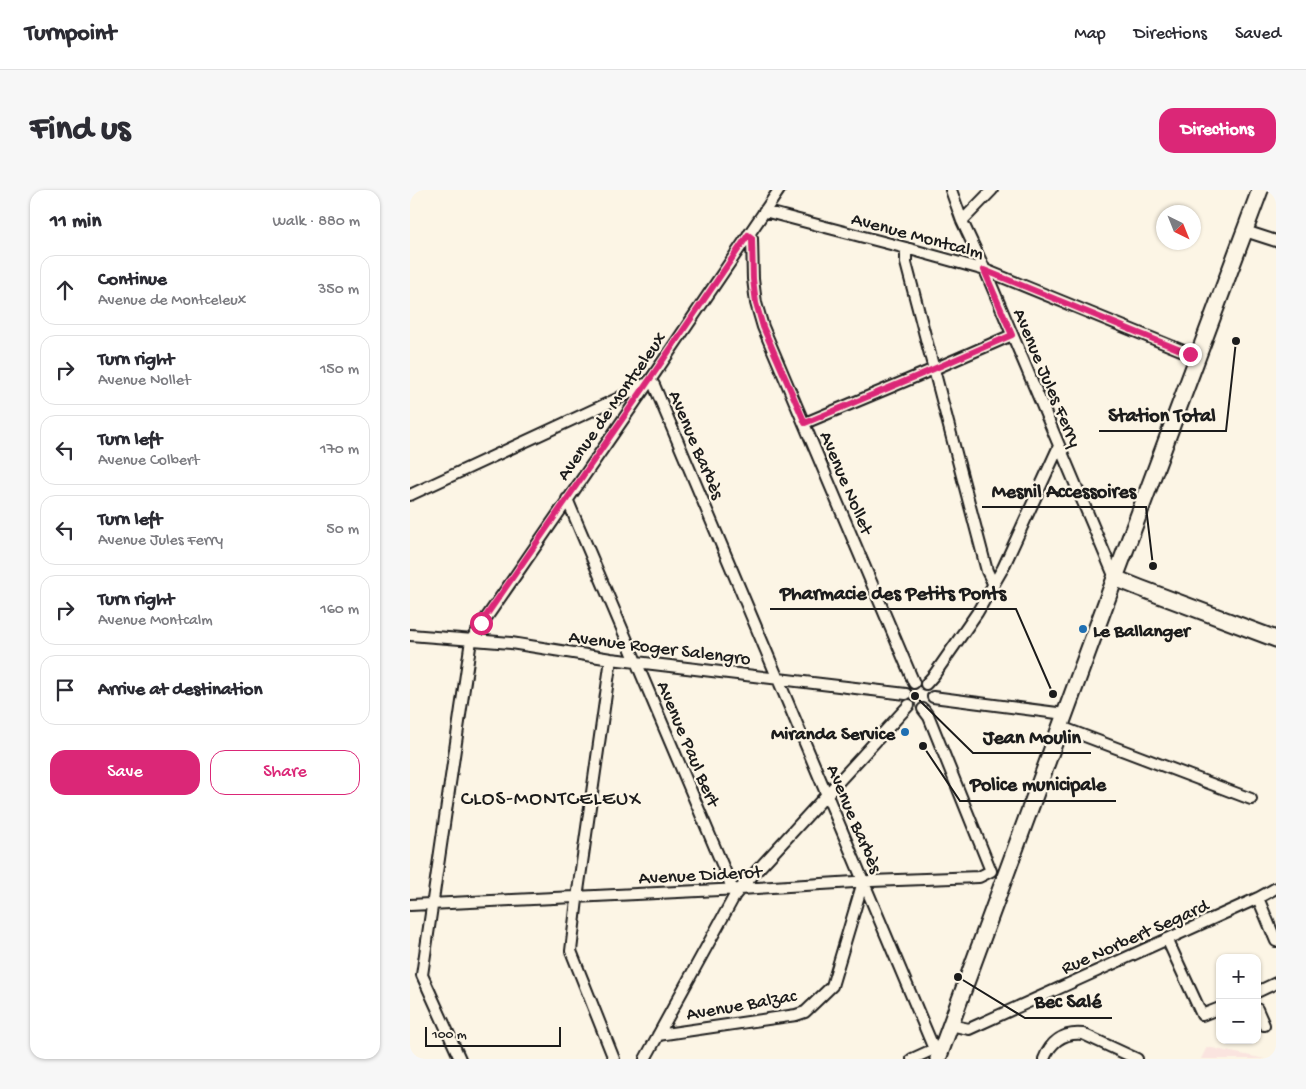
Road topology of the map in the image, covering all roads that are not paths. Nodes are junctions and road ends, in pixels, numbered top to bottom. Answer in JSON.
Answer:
{"nodes":[{"id":1,"x":779,"y":190,"type":"edge"},
{"id":2,"x":951,"y":190,"type":"edge"},
{"id":3,"x":992,"y":190,"type":"edge"},
{"id":4,"x":1260,"y":190,"type":"edge"},
{"id":5,"x":764,"y":211,"type":"junction"},
{"id":6,"x":962,"y":221,"type":"junction"},
{"id":7,"x":1245,"y":231,"type":"junction"},
{"id":8,"x":748,"y":235,"type":"junction"},
{"id":9,"x":1276,"y":241,"type":"edge"},
{"id":10,"x":906,"y":248,"type":"junction"},
{"id":11,"x":984,"y":270,"type":"junction"},
{"id":12,"x":1012,"y":335,"type":"junction"},
{"id":13,"x":1198,"y":358,"type":"junction"},
{"id":14,"x":934,"y":369,"type":"junction"},
{"id":15,"x":648,"y":382,"type":"junction"},
{"id":16,"x":618,"y":398,"type":"junction"},
{"id":17,"x":629,"y":410,"type":"junction"},
{"id":18,"x":805,"y":423,"type":"junction"},
{"id":19,"x":1059,"y":446,"type":"junction"},
{"id":20,"x":410,"y":495,"type":"edge"},
{"id":21,"x":567,"y":499,"type":"junction"},
{"id":22,"x":1115,"y":578,"type":"junction"},
{"id":23,"x":994,"y":585,"type":"junction"},
{"id":24,"x":410,"y":634,"type":"edge"},
{"id":25,"x":471,"y":640,"type":"junction"},
{"id":26,"x":1276,"y":640,"type":"edge"},
{"id":27,"x":611,"y":659,"type":"junction"},
{"id":28,"x":636,"y":662,"type":"junction"},
{"id":29,"x":778,"y":678,"type":"junction"},
{"id":30,"x":914,"y":683,"type":"junction"},
{"id":31,"x":926,"y":684,"type":"junction"},
{"id":32,"x":906,"y":694,"type":"junction"},
{"id":33,"x":933,"y":697,"type":"junction"},
{"id":34,"x":909,"y":706,"type":"junction"},
{"id":35,"x":923,"y":709,"type":"junction"},
{"id":36,"x":1063,"y":720,"type":"junction"},
{"id":37,"x":827,"y":795,"type":"junction"},
{"id":38,"x":1251,"y":799,"type":"dead end"},
{"id":39,"x":998,"y":875,"type":"junction"},
{"id":40,"x":863,"y":882,"type":"junction"},
{"id":41,"x":1276,"y":888,"type":"edge"},
{"id":42,"x":736,"y":890,"type":"junction"},
{"id":43,"x":577,"y":897,"type":"junction"},
{"id":44,"x":1258,"y":898,"type":"junction"},
{"id":45,"x":433,"y":904,"type":"junction"},
{"id":46,"x":410,"y":905,"type":"edge"},
{"id":47,"x":1167,"y":939,"type":"junction"},
{"id":48,"x":1276,"y":941,"type":"edge"},
{"id":49,"x":1276,"y":983,"type":"edge"},
{"id":50,"x":1261,"y":990,"type":"edge"},
{"id":51,"x":1216,"y":1010,"type":"edge"},
{"id":52,"x":1261,"y":1018,"type":"edge"},
{"id":53,"x":950,"y":1025,"type":"junction"},
{"id":54,"x":1264,"y":1025,"type":"dead end"},
{"id":55,"x":658,"y":1035,"type":"junction"},
{"id":56,"x":937,"y":1053,"type":"edge"},
{"id":57,"x":460,"y":1059,"type":"edge"},
{"id":58,"x":614,"y":1059,"type":"edge"},
{"id":59,"x":645,"y":1059,"type":"edge"},
{"id":60,"x":912,"y":1059,"type":"edge"},
{"id":61,"x":1044,"y":1059,"type":"edge"},
{"id":62,"x":1137,"y":1059,"type":"edge"}],
"edges":[{"from":1,"to":5,"type":"street","name":"Avenue de Montceleux"},
{"from":2,"to":6,"type":"street","name":"Avenue Jules Ferry"},
{"from":3,"to":6,"type":"street"},
{"from":4,"to":7,"type":"main road"},
{"from":5,"to":8,"type":"street","name":"Avenue de Montceleux"},
{"from":5,"to":10,"type":"street","name":"Avenue Montcalm"},
{"from":6,"to":11,"type":"street","name":"Avenue Jules Ferry"},
{"from":7,"to":9,"type":"street"},
{"from":7,"to":13,"type":"main road"},
{"from":8,"to":15,"type":"street","name":"Avenue de Montceleux"},
{"from":8,"to":18,"type":"street","name":"Avenue Nollet"},
{"from":10,"to":11,"type":"street","name":"Avenue Montcalm"},
{"from":10,"to":14,"type":"street"},
{"from":11,"to":12,"type":"street","name":"Avenue Jules Ferry"},
{"from":11,"to":13,"type":"street","name":"Avenue Montcalm"},
{"from":12,"to":14,"type":"street"},
{"from":12,"to":19,"type":"street","name":"Avenue Jules Ferry"},
{"from":13,"to":22,"type":"main road"},
{"from":14,"to":18,"type":"street"},
{"from":14,"to":23,"type":"street"},
{"from":15,"to":16,"type":"street"},
{"from":15,"to":17,"type":"street","name":"Avenue de Montceleux"},
{"from":15,"to":29,"type":"street","name":"Avenue Barbès"},
{"from":16,"to":17,"type":"street"},
{"from":16,"to":20,"type":"street"},
{"from":17,"to":21,"type":"street","name":"Avenue de Montceleux"},
{"from":18,"to":30,"type":"street","name":"Avenue Nollet"},
{"from":19,"to":22,"type":"street","name":"Avenue Jules Ferry"},
{"from":19,"to":23,"type":"street"},
{"from":21,"to":25,"type":"street","name":"Avenue de Montceleux"},
{"from":21,"to":28,"type":"street","name":"Avenue Paul Bert"},
{"from":22,"to":26,"type":"main road"},
{"from":22,"to":36,"type":"main road"},
{"from":23,"to":31,"type":"street"},
{"from":24,"to":25,"type":"street","name":"Avenue Roger Salengro"},
{"from":25,"to":27,"type":"street","name":"Avenue Roger Salengro"},
{"from":25,"to":45,"type":"street"},
{"from":27,"to":28,"type":"street","name":"Avenue Roger Salengro"},
{"from":27,"to":43,"type":"street"},
{"from":28,"to":29,"type":"street","name":"Avenue Roger Salengro"},
{"from":28,"to":42,"type":"street","name":"Avenue Paul Bert"},
{"from":29,"to":32,"type":"street","name":"Avenue Roger Salengro"},
{"from":29,"to":37,"type":"street","name":"Avenue Barbès"},
{"from":30,"to":31,"type":"street"},
{"from":30,"to":32,"type":"street"},
{"from":31,"to":33,"type":"street"},
{"from":32,"to":34,"type":"street"},
{"from":33,"to":35,"type":"street"},
{"from":33,"to":36,"type":"street"},
{"from":34,"to":35,"type":"street"},
{"from":34,"to":37,"type":"street"},
{"from":35,"to":39,"type":"street"},
{"from":36,"to":38,"type":"street"},
{"from":36,"to":39,"type":"main road"},
{"from":37,"to":40,"type":"street","name":"Avenue Barbès"},
{"from":37,"to":42,"type":"street"},
{"from":39,"to":40,"type":"street","name":"Avenue Diderot"},
{"from":39,"to":53,"type":"main road"},
{"from":40,"to":42,"type":"street","name":"Avenue Diderot"},
{"from":40,"to":55,"type":"street","name":"Avenue Balzac"},
{"from":40,"to":56,"type":"street","name":"Avenue Barbès"},
{"from":41,"to":44,"type":"street","name":"Rue Norbert Segard"},
{"from":42,"to":43,"type":"street","name":"Avenue Diderot"},
{"from":42,"to":55,"type":"street"},
{"from":43,"to":45,"type":"street","name":"Avenue Diderot"},
{"from":43,"to":58,"type":"street"},
{"from":44,"to":47,"type":"street","name":"Rue Norbert Segard"},
{"from":44,"to":48,"type":"street"},
{"from":45,"to":46,"type":"street","name":"Avenue Diderot"},
{"from":45,"to":57,"type":"street"},
{"from":47,"to":51,"type":"street"},
{"from":47,"to":53,"type":"street","name":"Rue Norbert Segard"},
{"from":49,"to":50,"type":"street"},
{"from":52,"to":54,"type":"street"},
{"from":53,"to":56,"type":"main road"},
{"from":55,"to":59,"type":"street"},
{"from":56,"to":60,"type":"street"},
{"from":61,"to":62,"type":"street"}]}
